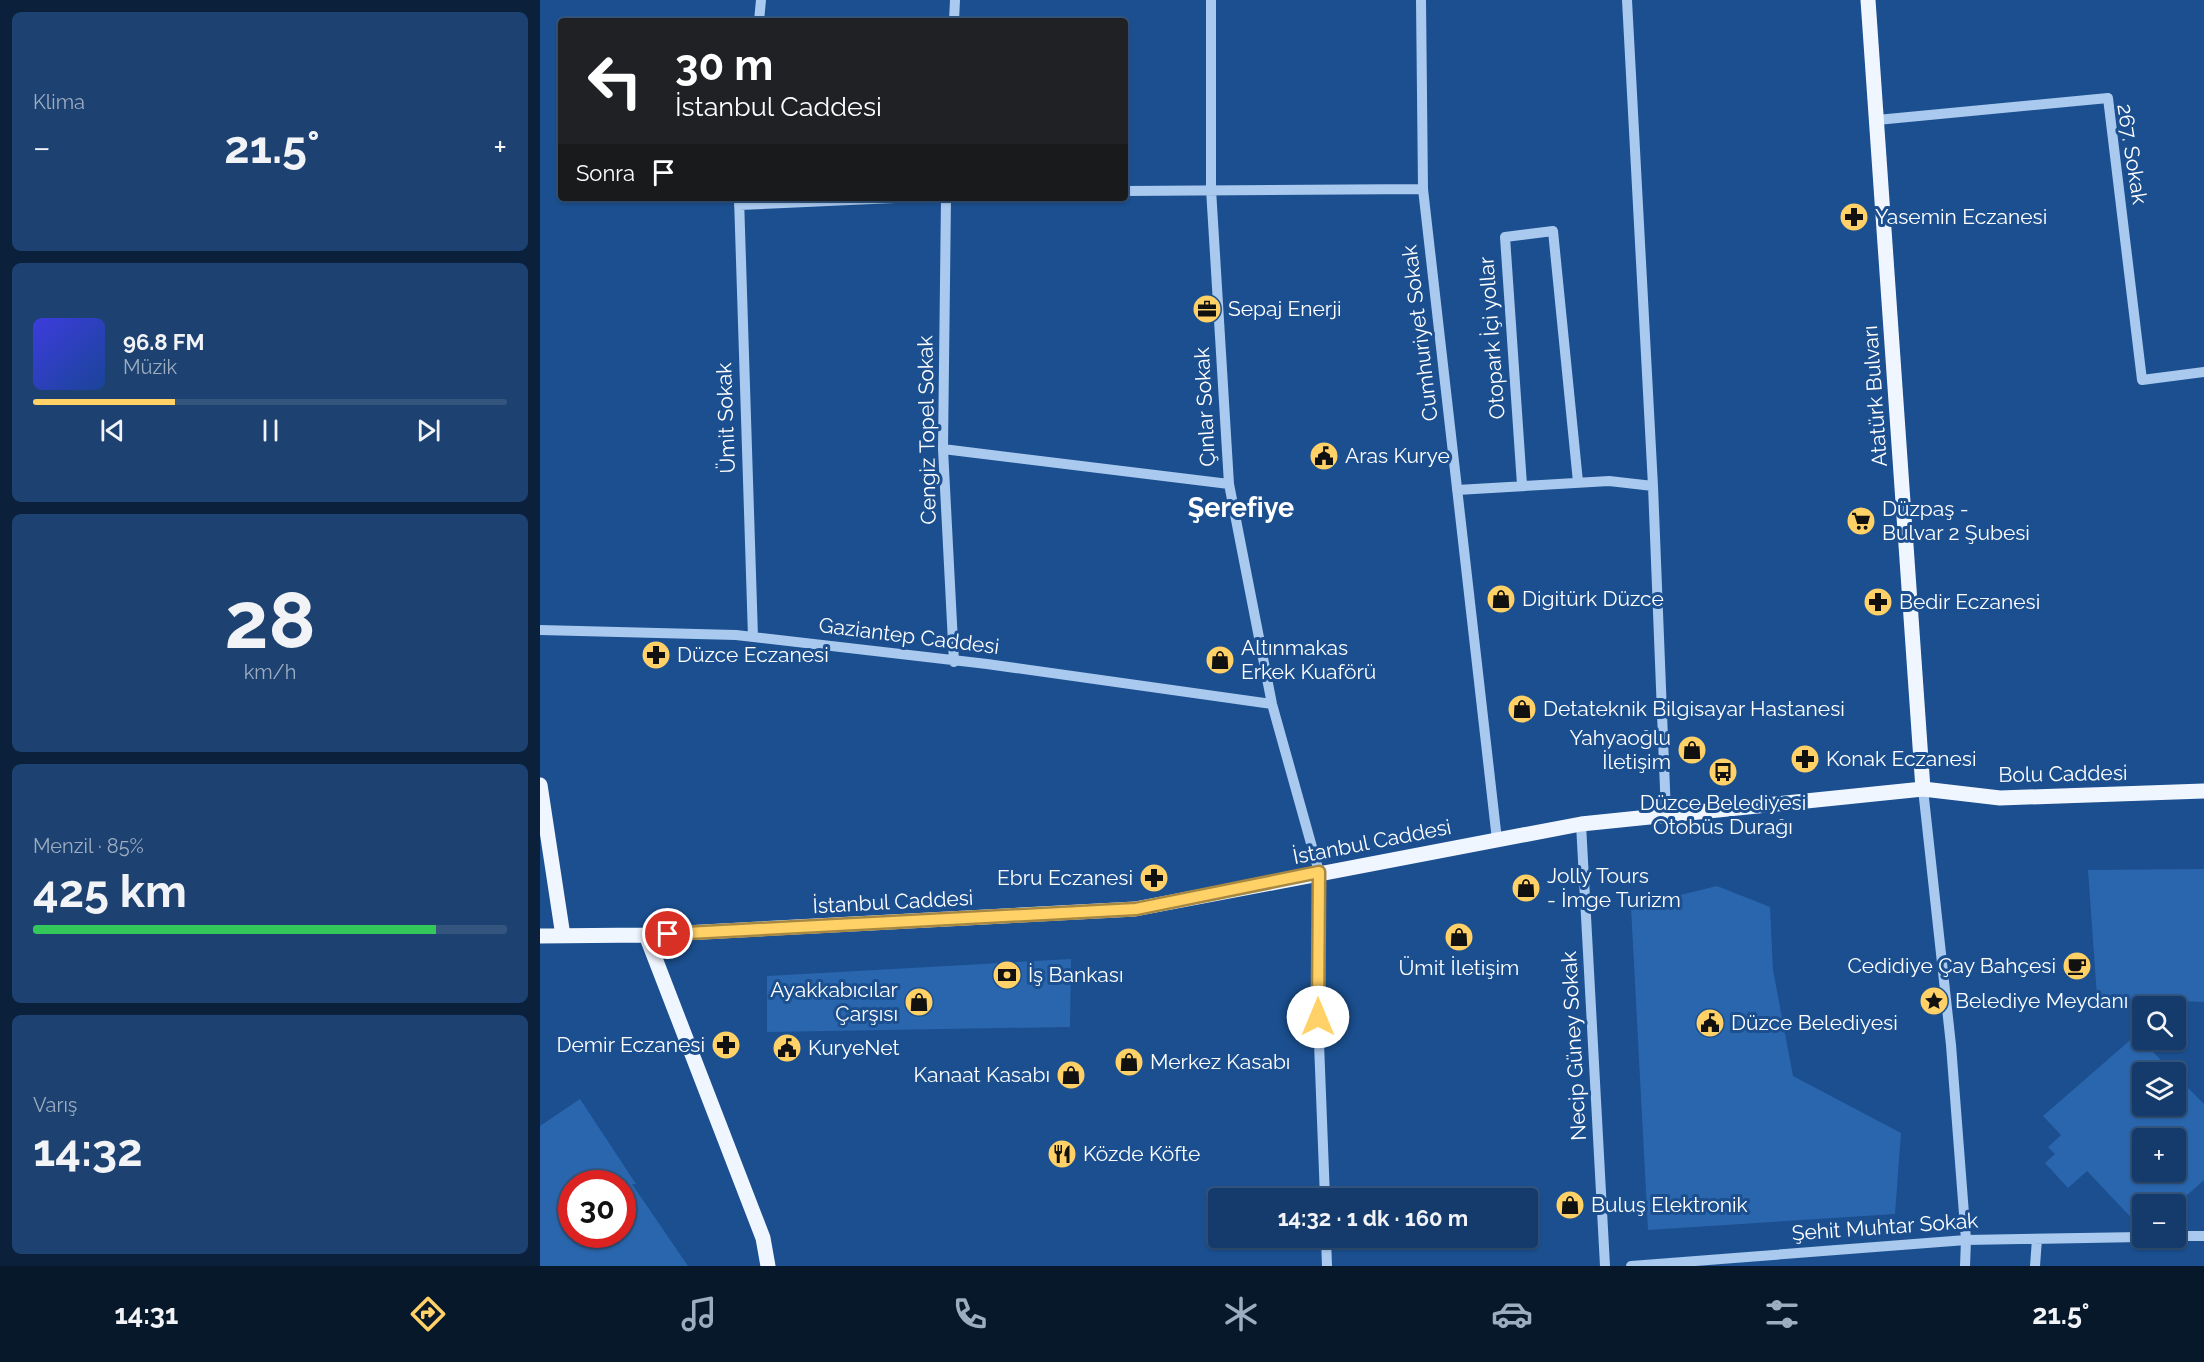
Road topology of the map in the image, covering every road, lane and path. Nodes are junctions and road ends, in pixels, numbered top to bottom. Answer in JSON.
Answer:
{"nodes":[{"id":1,"x":761,"y":0,"type":"edge"},
{"id":2,"x":955,"y":0,"type":"edge"},
{"id":3,"x":1211,"y":0,"type":"edge"},
{"id":4,"x":1421,"y":0,"type":"edge"},
{"id":5,"x":1627,"y":0,"type":"edge"},
{"id":6,"x":1868,"y":0,"type":"edge"},
{"id":7,"x":759,"y":18,"type":"edge"},
{"id":8,"x":954,"y":18,"type":"edge"},
{"id":9,"x":1877,"y":120,"type":"junction"},
{"id":10,"x":1211,"y":189,"type":"junction"},
{"id":11,"x":1423,"y":189,"type":"junction"},
{"id":12,"x":1128,"y":191,"type":"edge"},
{"id":13,"x":739,"y":201,"type":"edge"},
{"id":14,"x":946,"y":201,"type":"edge"},
{"id":15,"x":2204,"y":372,"type":"edge"},
{"id":16,"x":943,"y":449,"type":"junction"},
{"id":17,"x":1578,"y":482,"type":"junction"},
{"id":18,"x":1229,"y":484,"type":"junction"},
{"id":19,"x":1522,"y":485,"type":"junction"},
{"id":20,"x":1653,"y":486,"type":"junction"},
{"id":21,"x":1457,"y":490,"type":"junction"},
{"id":22,"x":540,"y":630,"type":"edge"},
{"id":23,"x":753,"y":637,"type":"junction"},
{"id":24,"x":954,"y":662,"type":"junction"},
{"id":25,"x":1272,"y":704,"type":"junction"},
{"id":26,"x":540,"y":785,"type":"edge"},
{"id":27,"x":1923,"y":789,"type":"junction"},
{"id":28,"x":2204,"y":791,"type":"edge"},
{"id":29,"x":1666,"y":814,"type":"junction"},
{"id":30,"x":1581,"y":824,"type":"junction"},
{"id":31,"x":1497,"y":840,"type":"junction"},
{"id":32,"x":1319,"y":872,"type":"junction"},
{"id":33,"x":646,"y":935,"type":"junction"},
{"id":34,"x":540,"y":936,"type":"edge"},
{"id":35,"x":563,"y":936,"type":"junction"},
{"id":36,"x":1325,"y":1188,"type":"edge"},
{"id":37,"x":2186,"y":1236,"type":"edge"},
{"id":38,"x":2204,"y":1236,"type":"edge"},
{"id":39,"x":2132,"y":1237,"type":"edge"},
{"id":40,"x":2037,"y":1239,"type":"junction"},
{"id":41,"x":1966,"y":1240,"type":"junction"},
{"id":42,"x":1326,"y":1248,"type":"edge"},
{"id":43,"x":768,"y":1266,"type":"edge"},
{"id":44,"x":1327,"y":1266,"type":"edge"},
{"id":45,"x":1605,"y":1266,"type":"edge"},
{"id":46,"x":1631,"y":1266,"type":"edge"},
{"id":47,"x":1965,"y":1266,"type":"edge"},
{"id":48,"x":2035,"y":1266,"type":"edge"}],
"edges":[{"from":1,"to":7,"type":"street"},
{"from":2,"to":8,"type":"street"},
{"from":3,"to":10,"type":"street","name":"Çınlar Sokak"},
{"from":4,"to":11,"type":"street","name":"Cumhuriyet Sokak"},
{"from":5,"to":20,"type":"street"},
{"from":6,"to":9,"type":"main road","name":"Atatürk Bulvarı"},
{"from":9,"to":15,"type":"street","name":"267. Sokak"},
{"from":9,"to":27,"type":"main road","name":"Atatürk Bulvarı"},
{"from":10,"to":11,"type":"street"},
{"from":10,"to":12,"type":"street"},
{"from":10,"to":18,"type":"street","name":"Çınlar Sokak"},
{"from":11,"to":21,"type":"street","name":"Cumhuriyet Sokak"},
{"from":13,"to":23,"type":"street","name":"Ümit Sokak"},
{"from":14,"to":16,"type":"street","name":"Cengiz Topel Sokak"},
{"from":16,"to":18,"type":"street"},
{"from":16,"to":24,"type":"street","name":"Cengiz Topel Sokak"},
{"from":17,"to":19,"type":"street"},
{"from":17,"to":19,"type":"street","name":"Otopark İçi yollar"},
{"from":17,"to":20,"type":"street"},
{"from":18,"to":25,"type":"street","name":"Çınlar Sokak"},
{"from":19,"to":21,"type":"street"},
{"from":20,"to":29,"type":"street"},
{"from":21,"to":31,"type":"street","name":"Cumhuriyet Sokak"},
{"from":22,"to":23,"type":"street","name":"Gaziantep Caddesi"},
{"from":23,"to":24,"type":"street","name":"Gaziantep Caddesi"},
{"from":24,"to":25,"type":"street","name":"Gaziantep Caddesi"},
{"from":25,"to":32,"type":"street","name":"Çınlar Sokak"},
{"from":26,"to":35,"type":"main road"},
{"from":27,"to":28,"type":"main road","name":"Bolu Caddesi"},
{"from":27,"to":29,"type":"main road","name":"İstanbul Caddesi"},
{"from":27,"to":41,"type":"street"},
{"from":29,"to":30,"type":"main road","name":"İstanbul Caddesi"},
{"from":30,"to":31,"type":"main road","name":"İstanbul Caddesi"},
{"from":30,"to":45,"type":"street","name":"Necip Güney Sokak"},
{"from":31,"to":32,"type":"main road","name":"İstanbul Caddesi"},
{"from":32,"to":33,"type":"main road","name":"İstanbul Caddesi"},
{"from":32,"to":36,"type":"street","name":"Çınlar Sokak"},
{"from":33,"to":35,"type":"main road","name":"İstanbul Caddesi"},
{"from":33,"to":43,"type":"main road"},
{"from":34,"to":35,"type":"main road","name":"İstanbul Caddesi"},
{"from":37,"to":38,"type":"street"},
{"from":39,"to":40,"type":"street","name":"Şehit Muhtar Sokak"},
{"from":40,"to":41,"type":"street","name":"Şehit Muhtar Sokak"},
{"from":40,"to":48,"type":"street"},
{"from":41,"to":46,"type":"street","name":"Şehit Muhtar Sokak"},
{"from":41,"to":47,"type":"street"},
{"from":42,"to":44,"type":"street"}]}
